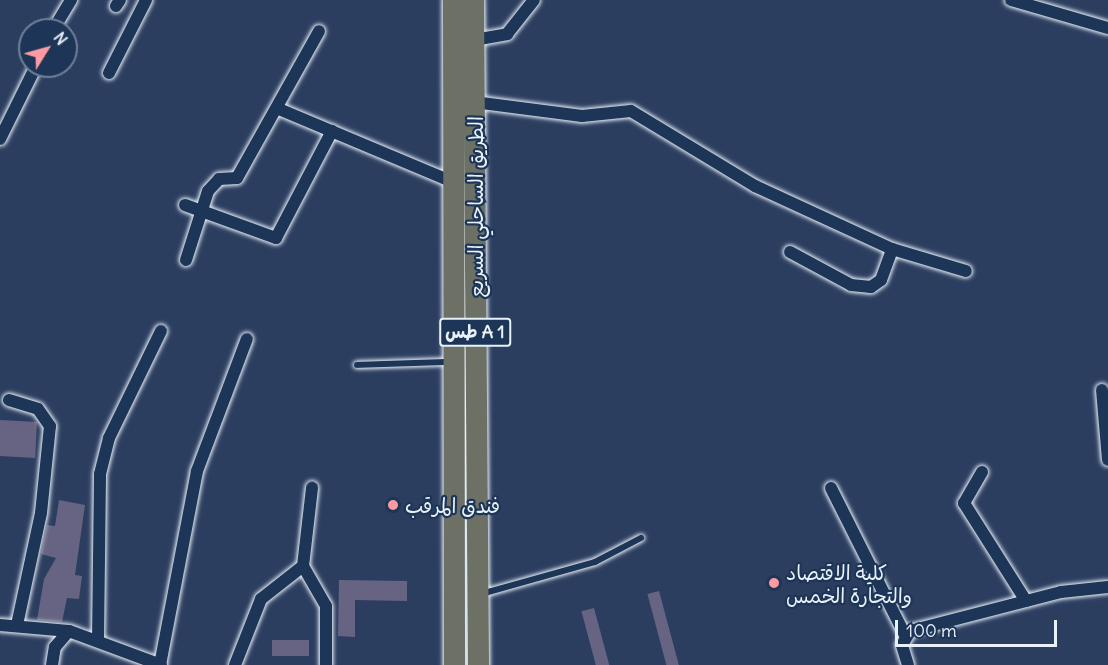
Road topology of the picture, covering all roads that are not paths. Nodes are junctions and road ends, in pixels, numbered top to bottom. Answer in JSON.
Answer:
{"nodes":[{"id":1,"x":71,"y":0,"type":"edge"},
{"id":2,"x":146,"y":0,"type":"edge"},
{"id":3,"x":453,"y":0,"type":"edge"},
{"id":4,"x":473,"y":0,"type":"edge"},
{"id":5,"x":534,"y":0,"type":"edge"},
{"id":6,"x":1011,"y":0,"type":"edge"},
{"id":7,"x":60,"y":18,"type":"edge"},
{"id":8,"x":1108,"y":28,"type":"edge"},
{"id":9,"x":319,"y":31,"type":"dead end"},
{"id":10,"x":474,"y":40,"type":"junction"},
{"id":11,"x":109,"y":73,"type":"dead end"},
{"id":12,"x":30,"y":78,"type":"edge"},
{"id":13,"x":474,"y":102,"type":"junction"},
{"id":14,"x":279,"y":109,"type":"junction"},
{"id":15,"x":332,"y":131,"type":"junction"},
{"id":16,"x":0,"y":140,"type":"edge"},
{"id":17,"x":453,"y":182,"type":"junction"},
{"id":18,"x":185,"y":205,"type":"dead end"},
{"id":19,"x":203,"y":212,"type":"junction"},
{"id":20,"x":892,"y":249,"type":"junction"},
{"id":21,"x":790,"y":252,"type":"dead end"},
{"id":22,"x":186,"y":260,"type":"dead end"},
{"id":23,"x":966,"y":271,"type":"dead end"},
{"id":24,"x":161,"y":331,"type":"dead end"},
{"id":25,"x":247,"y":339,"type":"dead end"},
{"id":26,"x":453,"y":362,"type":"junction"},
{"id":27,"x":357,"y":365,"type":"dead end"},
{"id":28,"x":1102,"y":390,"type":"dead end"},
{"id":29,"x":9,"y":400,"type":"dead end"},
{"id":30,"x":1107,"y":437,"type":"edge"},
{"id":31,"x":1108,"y":460,"type":"edge"},
{"id":32,"x":982,"y":472,"type":"dead end"},
{"id":33,"x":312,"y":488,"type":"dead end"},
{"id":34,"x":831,"y":488,"type":"dead end"},
{"id":35,"x":641,"y":538,"type":"dead end"},
{"id":36,"x":303,"y":566,"type":"junction"},
{"id":37,"x":1108,"y":587,"type":"edge"},
{"id":38,"x":477,"y":595,"type":"junction"},
{"id":39,"x":1026,"y":601,"type":"junction"},
{"id":40,"x":16,"y":625,"type":"junction"},
{"id":41,"x":0,"y":626,"type":"edge"},
{"id":42,"x":69,"y":631,"type":"junction"},
{"id":43,"x":905,"y":635,"type":"junction"},
{"id":44,"x":99,"y":641,"type":"junction"},
{"id":45,"x":52,"y":665,"type":"edge"},
{"id":46,"x":160,"y":665,"type":"edge"},
{"id":47,"x":235,"y":665,"type":"edge"},
{"id":48,"x":326,"y":665,"type":"edge"},
{"id":49,"x":454,"y":665,"type":"edge"},
{"id":50,"x":478,"y":665,"type":"edge"},
{"id":51,"x":908,"y":665,"type":"edge"}],
"edges":[{"from":1,"to":7,"type":"street"},
{"from":2,"to":11,"type":"street"},
{"from":3,"to":17,"type":"highway","name":"الطريق الساحلي السريع","number":"طس A 1"},
{"from":4,"to":10,"type":"highway","name":"الطريق الساحلي السريع","number":"طس A 1"},
{"from":5,"to":10,"type":"street"},
{"from":6,"to":8,"type":"street"},
{"from":9,"to":14,"type":"street"},
{"from":10,"to":13,"type":"highway","name":"الطريق الساحلي السريع","number":"طس A 1"},
{"from":12,"to":16,"type":"street"},
{"from":13,"to":20,"type":"street"},
{"from":13,"to":38,"type":"highway","name":"الطريق الساحلي السريع","number":"طس A 1"},
{"from":14,"to":15,"type":"street"},
{"from":14,"to":19,"type":"street"},
{"from":15,"to":17,"type":"street"},
{"from":15,"to":19,"type":"street"},
{"from":17,"to":26,"type":"highway","name":"الطريق الساحلي السريع","number":"طس A 1"},
{"from":18,"to":19,"type":"street"},
{"from":19,"to":22,"type":"street"},
{"from":20,"to":21,"type":"street"},
{"from":20,"to":23,"type":"street"},
{"from":24,"to":44,"type":"street"},
{"from":25,"to":46,"type":"street"},
{"from":26,"to":27,"type":"lane"},
{"from":26,"to":49,"type":"highway","name":"الطريق الساحلي السريع","number":"طس A 1"},
{"from":28,"to":30,"type":"street"},
{"from":29,"to":40,"type":"street"},
{"from":30,"to":31,"type":"street"},
{"from":32,"to":39,"type":"street"},
{"from":33,"to":36,"type":"street"},
{"from":34,"to":43,"type":"street"},
{"from":35,"to":38,"type":"lane"},
{"from":36,"to":47,"type":"street"},
{"from":36,"to":48,"type":"street"},
{"from":37,"to":39,"type":"street"},
{"from":38,"to":50,"type":"highway","name":"الطريق الساحلي السريع","number":"طس A 1"},
{"from":39,"to":43,"type":"street"},
{"from":40,"to":41,"type":"street"},
{"from":40,"to":42,"type":"street"},
{"from":42,"to":44,"type":"street"},
{"from":42,"to":45,"type":"street"},
{"from":43,"to":51,"type":"street"},
{"from":44,"to":46,"type":"street"}]}
